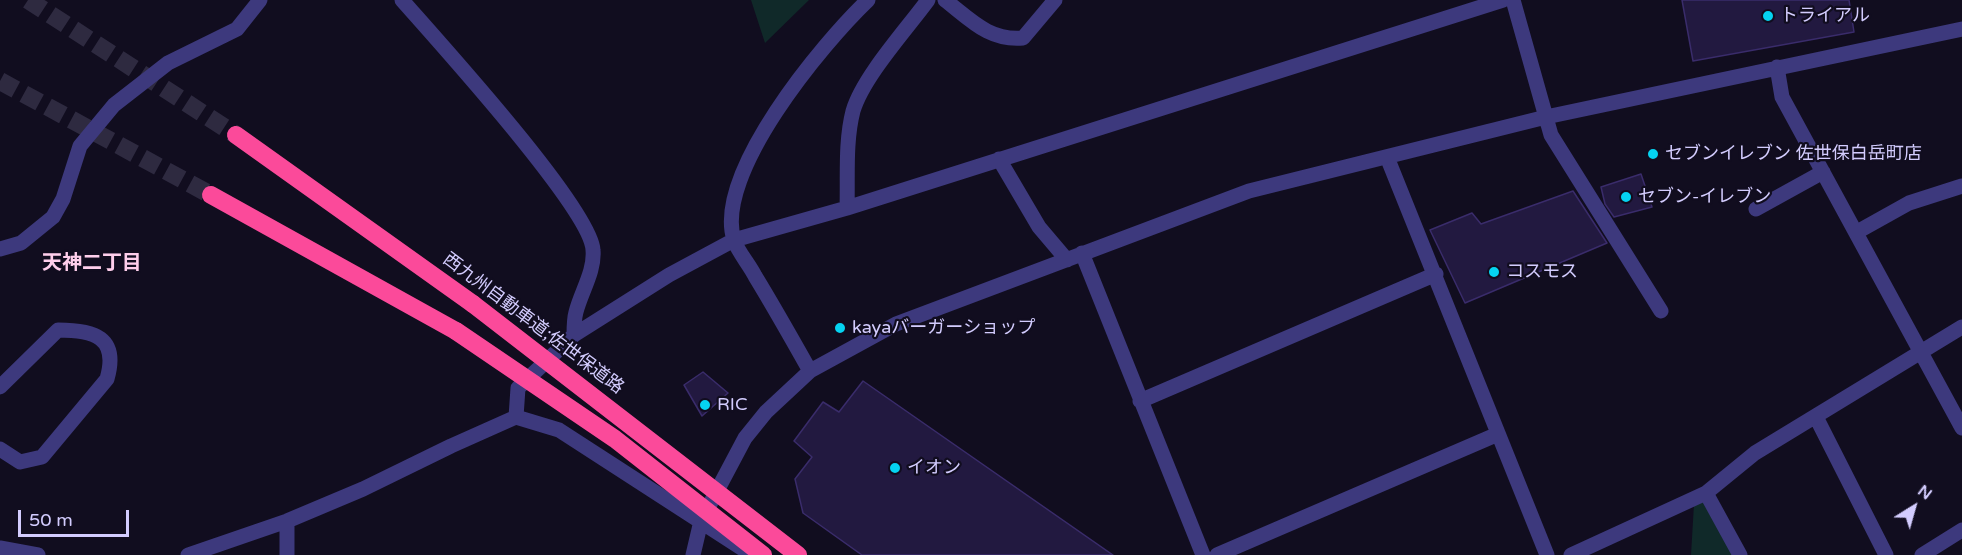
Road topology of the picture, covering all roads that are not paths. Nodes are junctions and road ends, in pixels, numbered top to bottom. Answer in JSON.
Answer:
{"nodes":[{"id":1,"x":260,"y":0,"type":"edge"},
{"id":2,"x":402,"y":0,"type":"edge"},
{"id":3,"x":868,"y":0,"type":"edge"},
{"id":4,"x":928,"y":0,"type":"edge"},
{"id":5,"x":945,"y":0,"type":"edge"},
{"id":6,"x":1055,"y":0,"type":"edge"},
{"id":7,"x":1503,"y":0,"type":"edge"},
{"id":8,"x":1513,"y":0,"type":"edge"},
{"id":9,"x":1962,"y":29,"type":"edge"},
{"id":10,"x":1777,"y":67,"type":"junction"},
{"id":11,"x":1546,"y":117,"type":"junction"},
{"id":12,"x":236,"y":135,"type":"tunnel mouth"},
{"id":13,"x":1387,"y":157,"type":"junction"},
{"id":14,"x":999,"y":159,"type":"junction"},
{"id":15,"x":1823,"y":172,"type":"junction"},
{"id":16,"x":1962,"y":186,"type":"edge"},
{"id":17,"x":211,"y":195,"type":"tunnel mouth"},
{"id":18,"x":847,"y":208,"type":"junction"},
{"id":19,"x":1756,"y":209,"type":"dead end"},
{"id":20,"x":1857,"y":232,"type":"junction"},
{"id":21,"x":734,"y":240,"type":"junction"},
{"id":22,"x":0,"y":249,"type":"edge"},
{"id":23,"x":1082,"y":253,"type":"junction"},
{"id":24,"x":1067,"y":260,"type":"junction"},
{"id":25,"x":1436,"y":274,"type":"junction"},
{"id":26,"x":1661,"y":311,"type":"dead end"},
{"id":27,"x":1962,"y":327,"type":"edge"},
{"id":28,"x":573,"y":335,"type":"junction"},
{"id":29,"x":1922,"y":351,"type":"junction"},
{"id":30,"x":810,"y":371,"type":"junction"},
{"id":31,"x":0,"y":387,"type":"edge"},
{"id":32,"x":1140,"y":401,"type":"junction"},
{"id":33,"x":516,"y":417,"type":"junction"},
{"id":34,"x":1816,"y":417,"type":"junction"},
{"id":35,"x":1962,"y":428,"type":"edge"},
{"id":36,"x":1498,"y":434,"type":"junction"},
{"id":37,"x":0,"y":449,"type":"edge"},
{"id":38,"x":1706,"y":493,"type":"junction"},
{"id":39,"x":287,"y":521,"type":"junction"},
{"id":40,"x":700,"y":521,"type":"junction"},
{"id":41,"x":1962,"y":530,"type":"edge"},
{"id":42,"x":0,"y":548,"type":"edge"},
{"id":43,"x":38,"y":555,"type":"edge"},
{"id":44,"x":188,"y":555,"type":"edge"},
{"id":45,"x":287,"y":555,"type":"edge"},
{"id":46,"x":693,"y":555,"type":"edge"},
{"id":47,"x":752,"y":555,"type":"edge"},
{"id":48,"x":763,"y":555,"type":"edge"},
{"id":49,"x":798,"y":555,"type":"edge"},
{"id":50,"x":1203,"y":555,"type":"edge"},
{"id":51,"x":1217,"y":555,"type":"edge"},
{"id":52,"x":1547,"y":555,"type":"edge"},
{"id":53,"x":1571,"y":555,"type":"edge"},
{"id":54,"x":1740,"y":555,"type":"edge"},
{"id":55,"x":1886,"y":555,"type":"edge"},
{"id":56,"x":1922,"y":555,"type":"edge"}],
"edges":[{"from":1,"to":22,"type":"street"},
{"from":2,"to":28,"type":"street"},
{"from":3,"to":21,"type":"street"},
{"from":4,"to":18,"type":"street"},
{"from":5,"to":6,"type":"street"},
{"from":7,"to":14,"type":"street"},
{"from":8,"to":11,"type":"street"},
{"from":9,"to":10,"type":"street"},
{"from":10,"to":11,"type":"street"},
{"from":10,"to":15,"type":"street"},
{"from":11,"to":13,"type":"street"},
{"from":11,"to":26,"type":"street"},
{"from":12,"to":49,"type":"highway","name":"西九州自動車道;佐世保道路","bridge":true},
{"from":13,"to":23,"type":"street"},
{"from":13,"to":25,"type":"street"},
{"from":14,"to":18,"type":"street"},
{"from":14,"to":24,"type":"street"},
{"from":15,"to":19,"type":"street"},
{"from":15,"to":20,"type":"street"},
{"from":16,"to":20,"type":"street"},
{"from":17,"to":48,"type":"highway","bridge":true},
{"from":18,"to":21,"type":"street"},
{"from":20,"to":29,"type":"street"},
{"from":21,"to":28,"type":"street"},
{"from":21,"to":30,"type":"street"},
{"from":23,"to":24,"type":"street"},
{"from":23,"to":32,"type":"street"},
{"from":24,"to":30,"type":"street"},
{"from":25,"to":32,"type":"street"},
{"from":25,"to":36,"type":"street"},
{"from":27,"to":29,"type":"street"},
{"from":28,"to":33,"type":"street"},
{"from":29,"to":34,"type":"street"},
{"from":29,"to":35,"type":"street"},
{"from":30,"to":40,"type":"street"},
{"from":31,"to":37,"type":"street"},
{"from":32,"to":50,"type":"street"},
{"from":33,"to":39,"type":"street"},
{"from":33,"to":40,"type":"street"},
{"from":34,"to":38,"type":"street"},
{"from":34,"to":55,"type":"street"},
{"from":36,"to":51,"type":"street"},
{"from":36,"to":52,"type":"street"},
{"from":38,"to":53,"type":"street"},
{"from":38,"to":54,"type":"street"},
{"from":39,"to":44,"type":"street"},
{"from":39,"to":45,"type":"street"},
{"from":40,"to":46,"type":"street"},
{"from":40,"to":47,"type":"street"},
{"from":41,"to":56,"type":"street"},
{"from":42,"to":43,"type":"street"}]}
